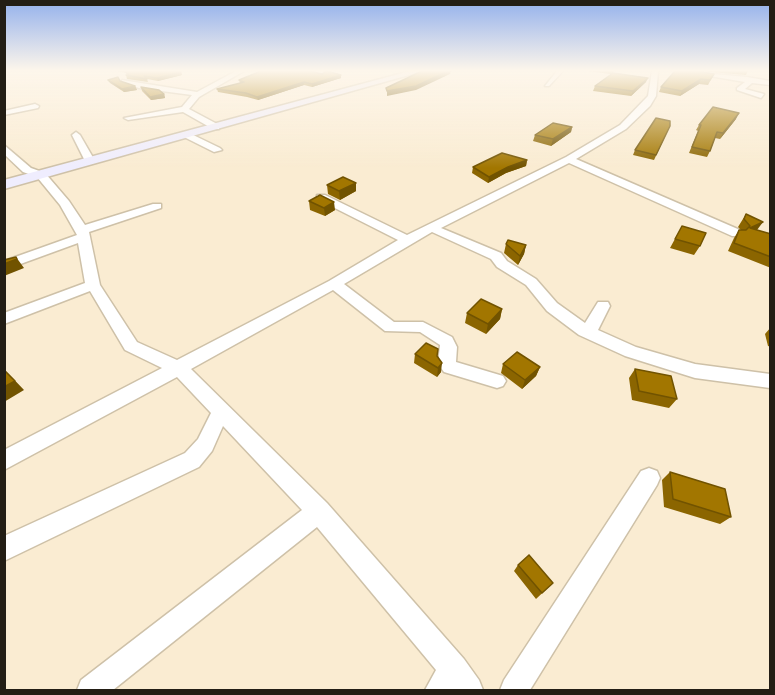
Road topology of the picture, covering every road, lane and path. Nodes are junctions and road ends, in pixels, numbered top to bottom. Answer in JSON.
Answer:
{"nodes":[{"id":1,"x":190,"y":103,"type":"edge"},
{"id":2,"x":301,"y":103,"type":"edge"},
{"id":3,"x":646,"y":103,"type":"edge"},
{"id":4,"x":35,"y":106,"type":"dead end"},
{"id":5,"x":185,"y":109,"type":"junction"},
{"id":6,"x":4,"y":113,"type":"edge"},
{"id":7,"x":128,"y":118,"type":"dead end"},
{"id":8,"x":216,"y":127,"type":"junction"},
{"id":9,"x":76,"y":135,"type":"dead end"},
{"id":10,"x":188,"y":135,"type":"junction"},
{"id":11,"x":4,"y":148,"type":"edge"},
{"id":12,"x":217,"y":150,"type":"dead end"},
{"id":13,"x":569,"y":159,"type":"junction"},
{"id":14,"x":90,"y":161,"type":"junction"},
{"id":15,"x":41,"y":175,"type":"junction"},
{"id":16,"x":4,"y":185,"type":"edge"},
{"id":17,"x":321,"y":197,"type":"edge"},
{"id":18,"x":157,"y":206,"type":"dead end"},
{"id":19,"x":432,"y":228,"type":"junction"},
{"id":20,"x":82,"y":233,"type":"junction"},
{"id":21,"x":736,"y":233,"type":"edge"},
{"id":22,"x":407,"y":240,"type":"junction"},
{"id":23,"x":4,"y":266,"type":"edge"},
{"id":24,"x":334,"y":284,"type":"junction"},
{"id":25,"x":93,"y":285,"type":"junction"},
{"id":26,"x":603,"y":306,"type":"dead end"},
{"id":27,"x":4,"y":319,"type":"edge"},
{"id":28,"x":585,"y":331,"type":"junction"},
{"id":29,"x":179,"y":368,"type":"junction"},
{"id":30,"x":497,"y":381,"type":"dead end"},
{"id":31,"x":771,"y":381,"type":"edge"},
{"id":32,"x":220,"y":413,"type":"junction"},
{"id":33,"x":4,"y":461,"type":"edge"},
{"id":34,"x":649,"y":478,"type":"dead end"},
{"id":35,"x":319,"y":511,"type":"junction"},
{"id":36,"x":4,"y":549,"type":"edge"},
{"id":37,"x":454,"y":683,"type":"edge"},
{"id":38,"x":91,"y":690,"type":"edge"},
{"id":39,"x":514,"y":690,"type":"edge"}],
"edges":[{"from":1,"to":5,"type":"street"},
{"from":2,"to":8,"type":"street"},
{"from":3,"to":13,"type":"street"},
{"from":4,"to":6,"type":"street"},
{"from":5,"to":7,"type":"street"},
{"from":5,"to":8,"type":"street"},
{"from":8,"to":10,"type":"street"},
{"from":9,"to":14,"type":"street"},
{"from":10,"to":12,"type":"street"},
{"from":10,"to":14,"type":"street"},
{"from":11,"to":15,"type":"street"},
{"from":13,"to":19,"type":"street"},
{"from":13,"to":21,"type":"street"},
{"from":14,"to":15,"type":"street"},
{"from":15,"to":16,"type":"street"},
{"from":15,"to":20,"type":"street"},
{"from":17,"to":22,"type":"street"},
{"from":18,"to":20,"type":"street"},
{"from":19,"to":22,"type":"street"},
{"from":19,"to":28,"type":"street"},
{"from":20,"to":23,"type":"street"},
{"from":20,"to":25,"type":"street"},
{"from":22,"to":24,"type":"street"},
{"from":24,"to":29,"type":"street"},
{"from":24,"to":30,"type":"street"},
{"from":25,"to":27,"type":"street"},
{"from":25,"to":29,"type":"street"},
{"from":26,"to":28,"type":"street"},
{"from":28,"to":31,"type":"street"},
{"from":29,"to":32,"type":"street"},
{"from":29,"to":33,"type":"street"},
{"from":32,"to":35,"type":"street"},
{"from":32,"to":36,"type":"street"},
{"from":34,"to":39,"type":"street"},
{"from":35,"to":37,"type":"street"},
{"from":35,"to":38,"type":"street"}]}
